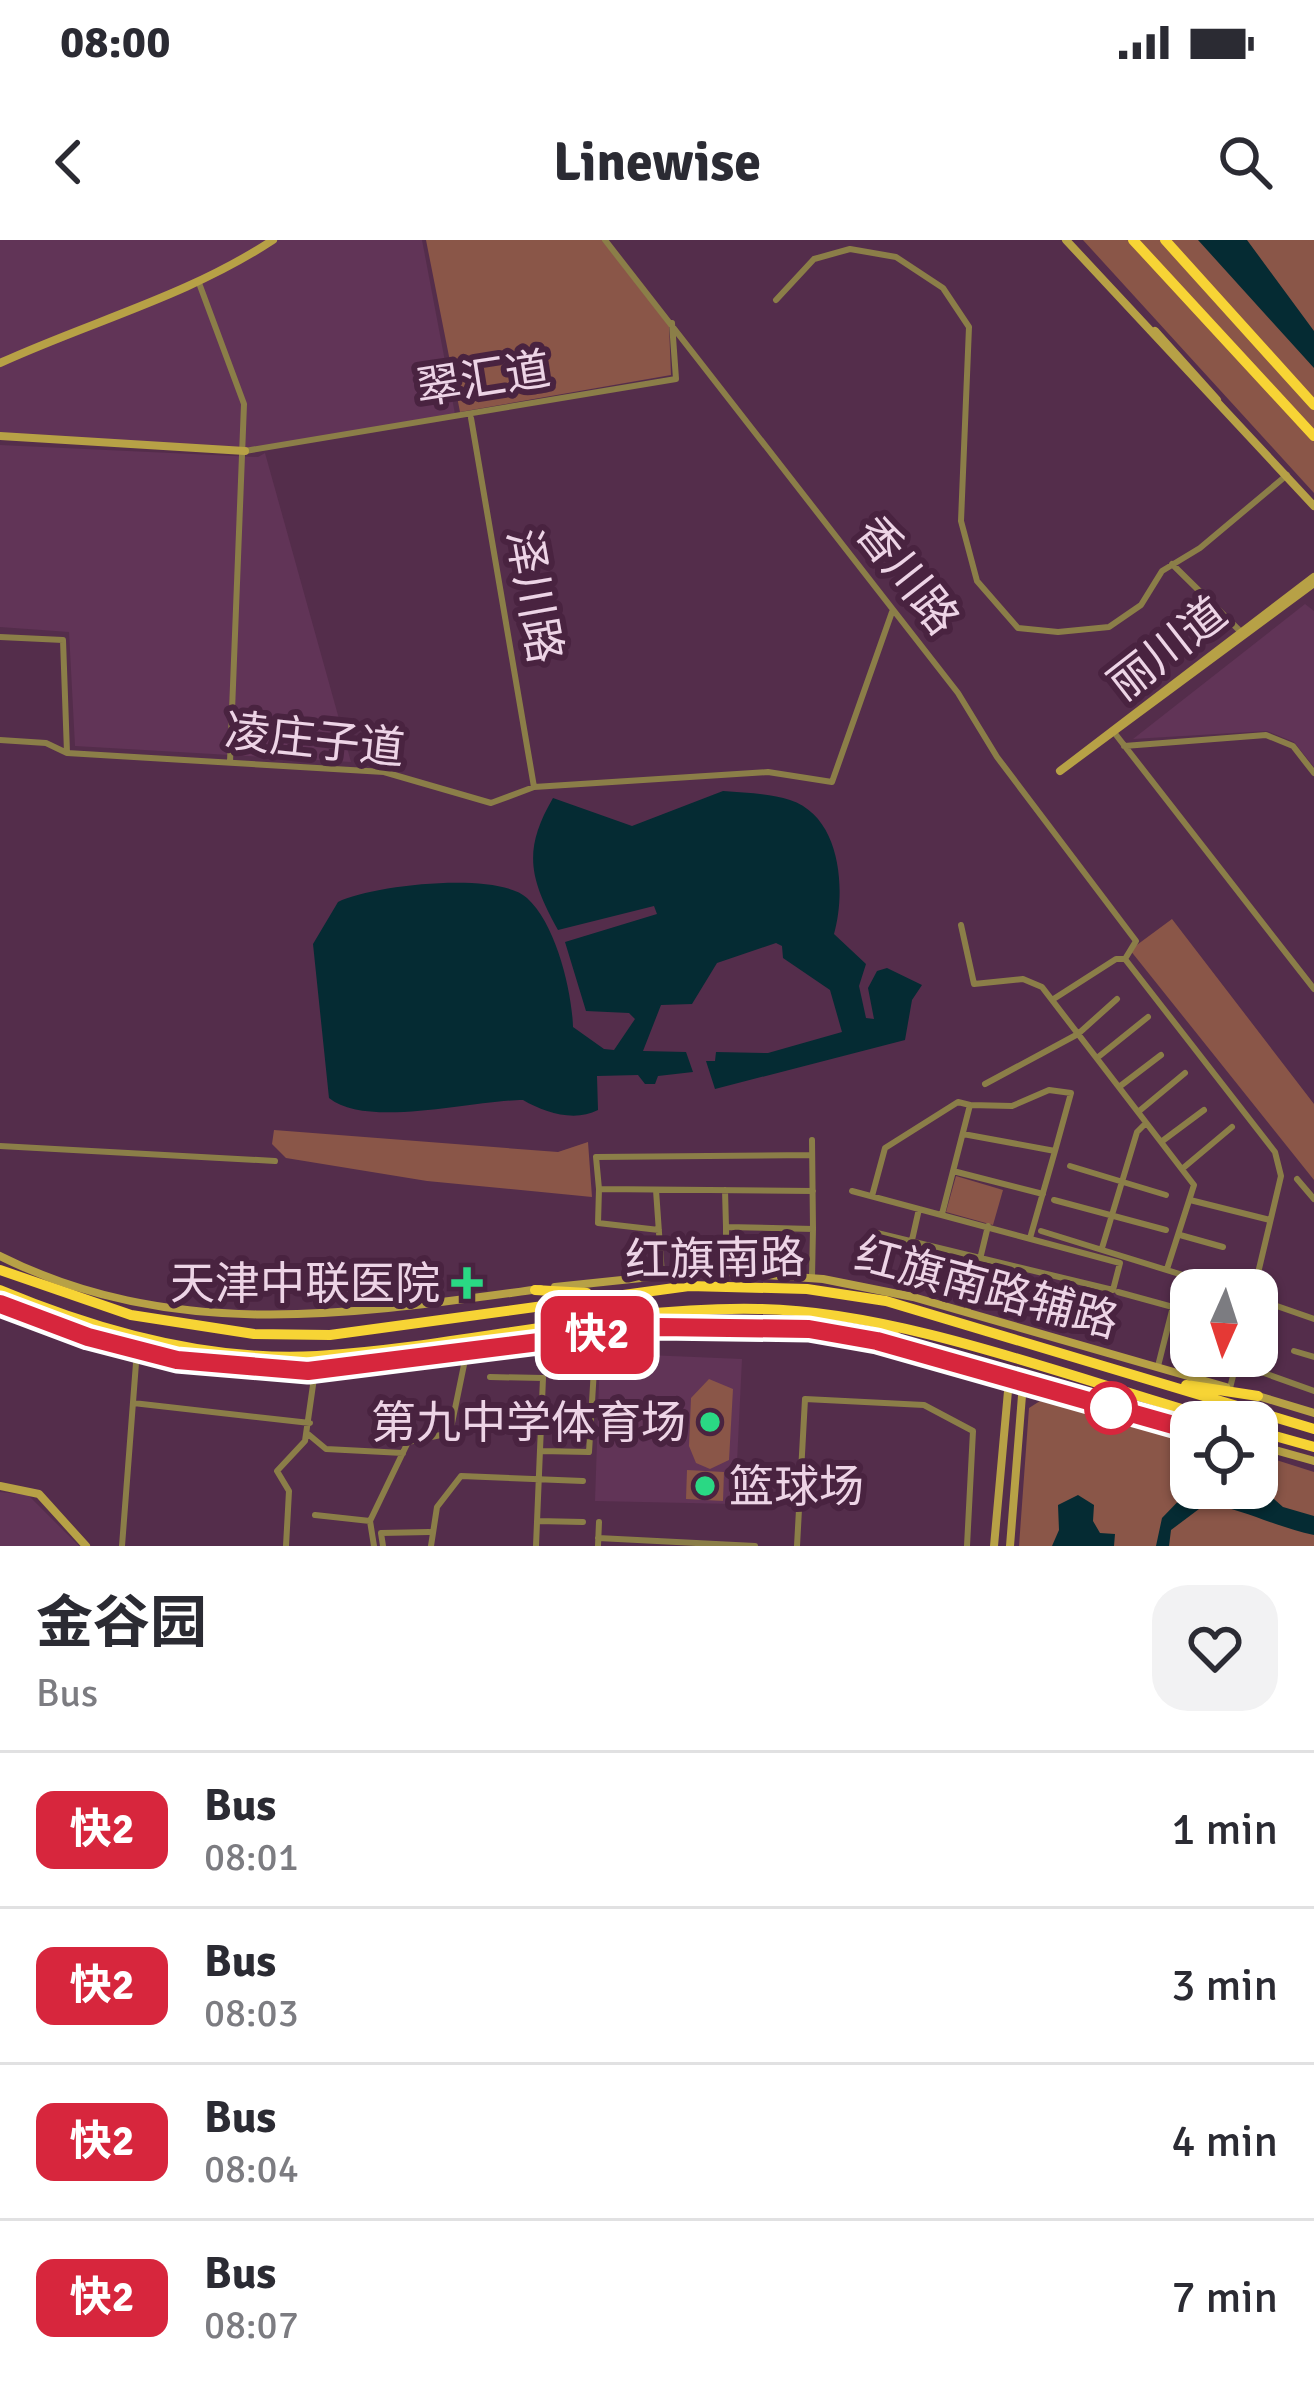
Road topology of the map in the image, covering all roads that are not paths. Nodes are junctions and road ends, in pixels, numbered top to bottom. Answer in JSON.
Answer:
{"nodes":[{"id":1,"x":273,"y":240,"type":"edge"},
{"id":2,"x":605,"y":240,"type":"edge"},
{"id":3,"x":1069,"y":240,"type":"edge"},
{"id":4,"x":1133,"y":240,"type":"edge"},
{"id":5,"x":1165,"y":240,"type":"edge"},
{"id":6,"x":200,"y":283,"type":"junction"},
{"id":7,"x":776,"y":300,"type":"dead end"},
{"id":8,"x":672,"y":323,"type":"junction"},
{"id":9,"x":0,"y":364,"type":"edge"},
{"id":10,"x":1314,"y":405,"type":"edge"},
{"id":11,"x":471,"y":416,"type":"junction"},
{"id":12,"x":0,"y":436,"type":"edge"},
{"id":13,"x":1314,"y":436,"type":"edge"},
{"id":14,"x":244,"y":451,"type":"junction"},
{"id":15,"x":1286,"y":476,"type":"junction"},
{"id":16,"x":1314,"y":503,"type":"edge"},
{"id":17,"x":1172,"y":564,"type":"junction"},
{"id":18,"x":1314,"y":580,"type":"edge"},
{"id":19,"x":892,"y":612,"type":"junction"},
{"id":20,"x":1243,"y":634,"type":"junction"},
{"id":21,"x":0,"y":637,"type":"edge"},
{"id":22,"x":1114,"y":732,"type":"junction"},
{"id":23,"x":0,"y":740,"type":"edge"},
{"id":24,"x":1124,"y":746,"type":"junction"},
{"id":25,"x":67,"y":753,"type":"junction"},
{"id":26,"x":230,"y":761,"type":"junction"},
{"id":27,"x":1061,"y":772,"type":"dead end"},
{"id":28,"x":1314,"y":773,"type":"edge"},
{"id":29,"x":534,"y":787,"type":"junction"},
{"id":30,"x":961,"y":925,"type":"dead end"},
{"id":31,"x":1125,"y":959,"type":"junction"},
{"id":32,"x":1314,"y":988,"type":"edge"},
{"id":33,"x":1117,"y":999,"type":"dead end"},
{"id":34,"x":1052,"y":1000,"type":"junction"},
{"id":35,"x":1148,"y":1017,"type":"dead end"},
{"id":36,"x":1078,"y":1034,"type":"junction"},
{"id":37,"x":1161,"y":1055,"type":"dead end"},
{"id":38,"x":1097,"y":1058,"type":"junction"},
{"id":39,"x":1186,"y":1073,"type":"dead end"},
{"id":40,"x":985,"y":1084,"type":"dead end"},
{"id":41,"x":1119,"y":1087,"type":"junction"},
{"id":42,"x":970,"y":1105,"type":"junction"},
{"id":43,"x":1204,"y":1110,"type":"dead end"},
{"id":44,"x":1138,"y":1112,"type":"junction"},
{"id":45,"x":1146,"y":1123,"type":"junction"},
{"id":46,"x":1232,"y":1127,"type":"dead end"},
{"id":47,"x":963,"y":1134,"type":"junction"},
{"id":48,"x":812,"y":1140,"type":"dead end"},
{"id":49,"x":1161,"y":1142,"type":"junction"},
{"id":50,"x":0,"y":1146,"type":"edge"},
{"id":51,"x":1055,"y":1151,"type":"junction"},
{"id":52,"x":812,"y":1156,"type":"junction"},
{"id":53,"x":274,"y":1161,"type":"dead end"},
{"id":54,"x":1070,"y":1166,"type":"dead end"},
{"id":55,"x":1182,"y":1169,"type":"junction"},
{"id":56,"x":953,"y":1172,"type":"junction"},
{"id":57,"x":1297,"y":1178,"type":"dead end"},
{"id":58,"x":1122,"y":1180,"type":"junction"},
{"id":59,"x":599,"y":1189,"type":"junction"},
{"id":60,"x":656,"y":1190,"type":"junction"},
{"id":61,"x":725,"y":1190,"type":"junction"},
{"id":62,"x":813,"y":1191,"type":"junction"},
{"id":63,"x":852,"y":1191,"type":"dead end"},
{"id":64,"x":1043,"y":1194,"type":"junction"},
{"id":65,"x":1166,"y":1195,"type":"dead end"},
{"id":66,"x":872,"y":1196,"type":"junction"},
{"id":67,"x":1054,"y":1199,"type":"dead end"},
{"id":68,"x":1314,"y":1199,"type":"edge"},
{"id":69,"x":1190,"y":1200,"type":"junction"},
{"id":70,"x":919,"y":1208,"type":"junction"},
{"id":71,"x":942,"y":1214,"type":"junction"},
{"id":72,"x":1112,"y":1215,"type":"junction"},
{"id":73,"x":1270,"y":1220,"type":"junction"},
{"id":74,"x":988,"y":1226,"type":"junction"},
{"id":75,"x":725,"y":1227,"type":"junction"},
{"id":76,"x":813,"y":1228,"type":"junction"},
{"id":77,"x":659,"y":1230,"type":"junction"},
{"id":78,"x":1166,"y":1230,"type":"dead end"},
{"id":79,"x":873,"y":1232,"type":"dead end"},
{"id":80,"x":1041,"y":1232,"type":"dead end"},
{"id":81,"x":1180,"y":1235,"type":"junction"},
{"id":82,"x":1030,"y":1238,"type":"junction"},
{"id":83,"x":912,"y":1240,"type":"junction"},
{"id":84,"x":1223,"y":1247,"type":"dead end"},
{"id":85,"x":1102,"y":1248,"type":"junction"},
{"id":86,"x":0,"y":1256,"type":"edge"},
{"id":87,"x":980,"y":1256,"type":"junction"},
{"id":88,"x":1167,"y":1269,"type":"junction"},
{"id":89,"x":1259,"y":1269,"type":"edge"},
{"id":90,"x":0,"y":1270,"type":"edge"},
{"id":91,"x":1170,"y":1270,"type":"edge"},
{"id":92,"x":726,"y":1272,"type":"junction"},
{"id":93,"x":662,"y":1274,"type":"junction"},
{"id":94,"x":812,"y":1277,"type":"junction"},
{"id":95,"x":0,"y":1290,"type":"edge"},
{"id":96,"x":535,"y":1290,"type":"junction"},
{"id":97,"x":1118,"y":1292,"type":"dead end"},
{"id":98,"x":620,"y":1294,"type":"junction"},
{"id":99,"x":0,"y":1304,"type":"edge"},
{"id":100,"x":1170,"y":1306,"type":"edge"},
{"id":101,"x":1278,"y":1307,"type":"edge"},
{"id":102,"x":967,"y":1313,"type":"junction"},
{"id":103,"x":620,"y":1318,"type":"junction"},
{"id":104,"x":1170,"y":1319,"type":"edge"},
{"id":105,"x":1314,"y":1319,"type":"edge"},
{"id":106,"x":865,"y":1321,"type":"junction"},
{"id":107,"x":596,"y":1335,"type":"junction"},
{"id":108,"x":550,"y":1343,"type":"junction"},
{"id":109,"x":137,"y":1350,"type":"junction"},
{"id":110,"x":1294,"y":1351,"type":"dead end"},
{"id":111,"x":466,"y":1355,"type":"junction"},
{"id":112,"x":1314,"y":1357,"type":"edge"},
{"id":113,"x":939,"y":1360,"type":"junction"},
{"id":114,"x":1158,"y":1366,"type":"junction"},
{"id":115,"x":315,"y":1371,"type":"junction"},
{"id":116,"x":490,"y":1377,"type":"dead end"},
{"id":117,"x":1232,"y":1377,"type":"edge"},
{"id":118,"x":1278,"y":1377,"type":"edge"},
{"id":119,"x":1009,"y":1380,"type":"junction"},
{"id":120,"x":1023,"y":1383,"type":"junction"},
{"id":121,"x":1183,"y":1386,"type":"junction"},
{"id":122,"x":1229,"y":1388,"type":"junction"},
{"id":123,"x":1314,"y":1391,"type":"edge"},
{"id":124,"x":1258,"y":1396,"type":"junction"},
{"id":125,"x":133,"y":1403,"type":"junction"},
{"id":126,"x":1170,"y":1406,"type":"edge"},
{"id":127,"x":1314,"y":1413,"type":"edge"},
{"id":128,"x":310,"y":1423,"type":"junction"},
{"id":129,"x":1170,"y":1424,"type":"edge"},
{"id":130,"x":1314,"y":1430,"type":"edge"},
{"id":131,"x":308,"y":1434,"type":"junction"},
{"id":132,"x":1278,"y":1436,"type":"edge"},
{"id":133,"x":1314,"y":1447,"type":"edge"},
{"id":134,"x":541,"y":1451,"type":"junction"},
{"id":135,"x":1278,"y":1451,"type":"edge"},
{"id":136,"x":403,"y":1453,"type":"junction"},
{"id":137,"x":1314,"y":1461,"type":"edge"},
{"id":138,"x":538,"y":1479,"type":"junction"},
{"id":139,"x":583,"y":1480,"type":"dead end"},
{"id":140,"x":0,"y":1486,"type":"edge"},
{"id":141,"x":315,"y":1515,"type":"dead end"},
{"id":142,"x":370,"y":1521,"type":"junction"},
{"id":143,"x":537,"y":1521,"type":"junction"},
{"id":144,"x":583,"y":1522,"type":"dead end"},
{"id":145,"x":599,"y":1522,"type":"dead end"},
{"id":146,"x":430,"y":1532,"type":"junction"},
{"id":147,"x":598,"y":1542,"type":"edge"},
{"id":148,"x":86,"y":1546,"type":"edge"},
{"id":149,"x":122,"y":1546,"type":"edge"},
{"id":150,"x":286,"y":1546,"type":"edge"},
{"id":151,"x":378,"y":1546,"type":"edge"},
{"id":152,"x":430,"y":1546,"type":"edge"},
{"id":153,"x":536,"y":1546,"type":"edge"},
{"id":154,"x":755,"y":1546,"type":"edge"},
{"id":155,"x":797,"y":1546,"type":"edge"},
{"id":156,"x":968,"y":1546,"type":"edge"},
{"id":157,"x":994,"y":1546,"type":"edge"},
{"id":158,"x":1010,"y":1546,"type":"edge"}],
"edges":[{"from":1,"to":6,"type":"main road"},
{"from":2,"to":8,"type":"street","name":"香川路"},
{"from":3,"to":15,"type":"main road"},
{"from":4,"to":13,"type":"highway"},
{"from":5,"to":10,"type":"highway"},
{"from":6,"to":9,"type":"main road"},
{"from":6,"to":14,"type":"street"},
{"from":7,"to":17,"type":"street"},
{"from":8,"to":11,"type":"street","name":"翠汇道"},
{"from":8,"to":19,"type":"street","name":"香川路"},
{"from":11,"to":14,"type":"street","name":"翠汇道"},
{"from":11,"to":29,"type":"street","name":"泽川路"},
{"from":12,"to":14,"type":"main road"},
{"from":14,"to":26,"type":"street"},
{"from":15,"to":16,"type":"main road"},
{"from":15,"to":17,"type":"street"},
{"from":17,"to":20,"type":"street"},
{"from":18,"to":20,"type":"main road","name":"丽川道"},
{"from":19,"to":29,"type":"street","name":"凌庄子道"},
{"from":19,"to":31,"type":"street","name":"香川路"},
{"from":20,"to":22,"type":"main road","name":"丽川道"},
{"from":21,"to":25,"type":"street"},
{"from":22,"to":24,"type":"street"},
{"from":22,"to":27,"type":"main road","name":"丽川道"},
{"from":23,"to":25,"type":"street","name":"凌庄子道"},
{"from":24,"to":28,"type":"street"},
{"from":24,"to":32,"type":"street"},
{"from":25,"to":26,"type":"street","name":"凌庄子道"},
{"from":26,"to":29,"type":"street","name":"凌庄子道"},
{"from":30,"to":34,"type":"street"},
{"from":31,"to":34,"type":"street"},
{"from":31,"to":73,"type":"street"},
{"from":33,"to":36,"type":"street"},
{"from":34,"to":36,"type":"street"},
{"from":35,"to":38,"type":"street"},
{"from":36,"to":38,"type":"street"},
{"from":36,"to":40,"type":"street"},
{"from":37,"to":41,"type":"street"},
{"from":38,"to":41,"type":"street"},
{"from":39,"to":44,"type":"street"},
{"from":41,"to":44,"type":"street"},
{"from":42,"to":47,"type":"street"},
{"from":42,"to":51,"type":"street"},
{"from":42,"to":66,"type":"street"},
{"from":43,"to":49,"type":"street"},
{"from":44,"to":45,"type":"street"},
{"from":45,"to":49,"type":"street"},
{"from":45,"to":58,"type":"street"},
{"from":46,"to":55,"type":"street"},
{"from":47,"to":51,"type":"street"},
{"from":47,"to":56,"type":"street"},
{"from":48,"to":52,"type":"street"},
{"from":49,"to":55,"type":"street"},
{"from":50,"to":53,"type":"street"},
{"from":51,"to":64,"type":"street"},
{"from":52,"to":59,"type":"street"},
{"from":52,"to":62,"type":"street"},
{"from":54,"to":58,"type":"street"},
{"from":55,"to":69,"type":"street"},
{"from":56,"to":64,"type":"street"},
{"from":56,"to":71,"type":"street"},
{"from":57,"to":68,"type":"street"},
{"from":58,"to":65,"type":"street"},
{"from":58,"to":72,"type":"street"},
{"from":59,"to":60,"type":"street"},
{"from":59,"to":77,"type":"street"},
{"from":60,"to":61,"type":"street"},
{"from":60,"to":77,"type":"street"},
{"from":61,"to":62,"type":"street"},
{"from":61,"to":75,"type":"street"},
{"from":62,"to":76,"type":"street"},
{"from":63,"to":66,"type":"street"},
{"from":64,"to":82,"type":"street"},
{"from":66,"to":70,"type":"street"},
{"from":67,"to":72,"type":"street"},
{"from":69,"to":73,"type":"street"},
{"from":69,"to":81,"type":"street"},
{"from":70,"to":71,"type":"street"},
{"from":70,"to":83,"type":"street"},
{"from":71,"to":74,"type":"street"},
{"from":72,"to":78,"type":"street"},
{"from":72,"to":85,"type":"street"},
{"from":73,"to":89,"type":"street"},
{"from":74,"to":82,"type":"street"},
{"from":74,"to":87,"type":"street"},
{"from":75,"to":76,"type":"street"},
{"from":75,"to":92,"type":"street"},
{"from":76,"to":94,"type":"street"},
{"from":77,"to":93,"type":"street"},
{"from":79,"to":83,"type":"street"},
{"from":80,"to":85,"type":"street"},
{"from":81,"to":84,"type":"street"},
{"from":81,"to":88,"type":"street"},
{"from":82,"to":87,"type":"street"},
{"from":83,"to":87,"type":"street"},
{"from":85,"to":88,"type":"street"},
{"from":86,"to":96,"type":"main road","name":"红旗南路辅路"},
{"from":87,"to":102,"type":"street"},
{"from":88,"to":91,"type":"street"},
{"from":90,"to":98,"type":"highway","name":"红旗南路"},
{"from":92,"to":93,"type":"main road","name":"红旗南路辅路"},
{"from":92,"to":94,"type":"main road","name":"红旗南路辅路"},
{"from":93,"to":96,"type":"main road","name":"红旗南路辅路"},
{"from":94,"to":102,"type":"main road","name":"红旗南路辅路"},
{"from":95,"to":103,"type":"highway","name":"红旗南路"},
{"from":96,"to":98,"type":"highway"},
{"from":97,"to":100,"type":"street"},
{"from":98,"to":121,"type":"highway","name":"红旗南路"},
{"from":99,"to":109,"type":"main road","name":"红旗南路辅路"},
{"from":101,"to":105,"type":"street"},
{"from":102,"to":114,"type":"main road","name":"红旗南路辅路"},
{"from":103,"to":106,"type":"highway","name":"红旗南路"},
{"from":103,"to":108,"type":"highway"},
{"from":104,"to":114,"type":"street"},
{"from":106,"to":113,"type":"highway"},
{"from":106,"to":126,"type":"highway","name":"红旗南路"},
{"from":107,"to":108,"type":"main road","name":"红旗南路辅路"},
{"from":107,"to":113,"type":"main road","name":"红旗南路辅路"},
{"from":107,"to":134,"type":"street"},
{"from":108,"to":111,"type":"main road","name":"红旗南路辅路"},
{"from":109,"to":115,"type":"main road","name":"红旗南路辅路"},
{"from":109,"to":125,"type":"street"},
{"from":110,"to":112,"type":"street"},
{"from":111,"to":115,"type":"main road","name":"红旗南路辅路"},
{"from":111,"to":136,"type":"street"},
{"from":113,"to":119,"type":"main road","name":"红旗南路辅路"},
{"from":114,"to":122,"type":"main road","name":"红旗南路辅路"},
{"from":115,"to":128,"type":"street"},
{"from":116,"to":134,"type":"street"},
{"from":117,"to":122,"type":"street"},
{"from":118,"to":123,"type":"street"},
{"from":119,"to":120,"type":"main road","name":"红旗南路辅路"},
{"from":119,"to":157,"type":"main road"},
{"from":120,"to":129,"type":"main road","name":"红旗南路辅路"},
{"from":120,"to":158,"type":"main road"},
{"from":121,"to":124,"type":"highway"},
{"from":121,"to":130,"type":"highway","name":"红旗南路"},
{"from":122,"to":124,"type":"main road","name":"红旗南路辅路"},
{"from":124,"to":127,"type":"main road","name":"红旗南路辅路"},
{"from":125,"to":128,"type":"street"},
{"from":125,"to":149,"type":"street"},
{"from":128,"to":131,"type":"street"},
{"from":131,"to":136,"type":"street"},
{"from":131,"to":150,"type":"street"},
{"from":132,"to":133,"type":"highway"},
{"from":134,"to":138,"type":"street"},
{"from":135,"to":137,"type":"main road"},
{"from":136,"to":142,"type":"street"},
{"from":138,"to":139,"type":"street"},
{"from":138,"to":143,"type":"street"},
{"from":138,"to":146,"type":"street"},
{"from":140,"to":148,"type":"main road"},
{"from":141,"to":142,"type":"street"},
{"from":142,"to":151,"type":"street"},
{"from":143,"to":144,"type":"street"},
{"from":143,"to":153,"type":"street"},
{"from":145,"to":147,"type":"street"},
{"from":146,"to":151,"type":"street"},
{"from":146,"to":152,"type":"street"},
{"from":147,"to":154,"type":"street"},
{"from":155,"to":156,"type":"street"}]}
